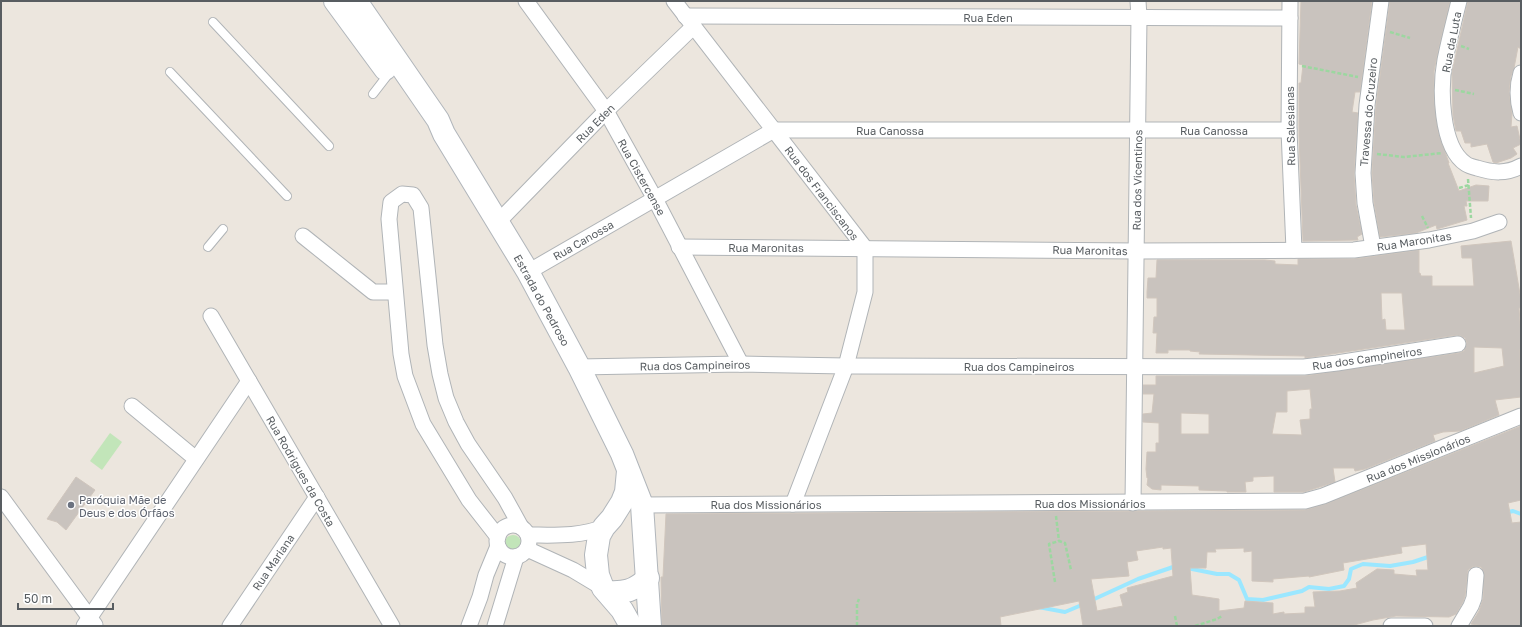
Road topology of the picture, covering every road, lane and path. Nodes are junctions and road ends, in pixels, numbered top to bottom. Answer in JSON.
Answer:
{"nodes":[{"id":1,"x":335,"y":1,"type":"edge"},
{"id":2,"x":356,"y":1,"type":"edge"},
{"id":3,"x":526,"y":1,"type":"edge"},
{"id":4,"x":674,"y":1,"type":"edge"},
{"id":5,"x":1138,"y":1,"type":"edge"},
{"id":6,"x":1290,"y":1,"type":"edge"},
{"id":7,"x":1380,"y":1,"type":"edge"},
{"id":8,"x":1459,"y":1,"type":"edge"},
{"id":9,"x":1139,"y":17,"type":"junction"},
{"id":10,"x":1290,"y":18,"type":"junction"},
{"id":11,"x":690,"y":21,"type":"junction"},
{"id":12,"x":213,"y":22,"type":"dead end"},
{"id":13,"x":1389,"y":31,"type":"dead end"},
{"id":14,"x":1410,"y":38,"type":"dead end"},
{"id":15,"x":1290,"y":64,"type":"junction"},
{"id":16,"x":394,"y":69,"type":"junction"},
{"id":17,"x":170,"y":72,"type":"dead end"},
{"id":18,"x":1521,"y":74,"type":"edge"},
{"id":19,"x":1370,"y":79,"type":"junction"},
{"id":20,"x":1450,"y":89,"type":"dead end"},
{"id":21,"x":373,"y":94,"type":"dead end"},
{"id":22,"x":1474,"y":94,"type":"dead end"},
{"id":23,"x":606,"y":111,"type":"junction"},
{"id":24,"x":1521,"y":113,"type":"edge"},
{"id":25,"x":1138,"y":129,"type":"junction"},
{"id":26,"x":774,"y":130,"type":"junction"},
{"id":27,"x":1289,"y":130,"type":"junction"},
{"id":28,"x":328,"y":146,"type":"dead end"},
{"id":29,"x":1376,"y":153,"type":"dead end"},
{"id":30,"x":1445,"y":153,"type":"dead end"},
{"id":31,"x":1467,"y":165,"type":"junction"},
{"id":32,"x":1521,"y":166,"type":"edge"},
{"id":33,"x":1468,"y":185,"type":"junction"},
{"id":34,"x":1459,"y":188,"type":"dead end"},
{"id":35,"x":287,"y":196,"type":"dead end"},
{"id":36,"x":655,"y":199,"type":"junction"},
{"id":37,"x":1422,"y":216,"type":"dead end"},
{"id":38,"x":498,"y":222,"type":"junction"},
{"id":39,"x":1499,"y":222,"type":"dead end"},
{"id":40,"x":223,"y":229,"type":"dead end"},
{"id":41,"x":1473,"y":230,"type":"junction"},
{"id":42,"x":1430,"y":232,"type":"dead end"},
{"id":43,"x":303,"y":236,"type":"dead end"},
{"id":44,"x":208,"y":247,"type":"dead end"},
{"id":45,"x":679,"y":247,"type":"junction"},
{"id":46,"x":865,"y":248,"type":"junction"},
{"id":47,"x":1373,"y":248,"type":"junction"},
{"id":48,"x":1294,"y":250,"type":"junction"},
{"id":49,"x":1136,"y":251,"type":"junction"},
{"id":50,"x":528,"y":272,"type":"junction"},
{"id":51,"x":395,"y":292,"type":"junction"},
{"id":52,"x":211,"y":316,"type":"dead end"},
{"id":53,"x":1458,"y":344,"type":"dead end"},
{"id":54,"x":741,"y":364,"type":"junction"},
{"id":55,"x":846,"y":366,"type":"junction"},
{"id":56,"x":1135,"y":366,"type":"junction"},
{"id":57,"x":579,"y":367,"type":"junction"},
{"id":58,"x":249,"y":381,"type":"junction"},
{"id":59,"x":132,"y":406,"type":"dead end"},
{"id":60,"x":1521,"y":416,"type":"edge"},
{"id":61,"x":196,"y":459,"type":"junction"},
{"id":62,"x":628,"y":471,"type":"junction"},
{"id":63,"x":317,"y":497,"type":"junction"},
{"id":64,"x":1134,"y":503,"type":"junction"},
{"id":65,"x":794,"y":504,"type":"junction"},
{"id":66,"x":642,"y":505,"type":"junction"},
{"id":67,"x":4,"y":508,"type":"edge"},
{"id":68,"x":1056,"y":519,"type":"dead end"},
{"id":69,"x":608,"y":523,"type":"junction"},
{"id":70,"x":498,"y":541,"type":"junction"},
{"id":71,"x":523,"y":542,"type":"junction"},
{"id":72,"x":1060,"y":542,"type":"junction"},
{"id":73,"x":1071,"y":570,"type":"dead end"},
{"id":74,"x":1476,"y":575,"type":"dead end"},
{"id":75,"x":648,"y":578,"type":"junction"},
{"id":76,"x":1055,"y":582,"type":"dead end"},
{"id":77,"x":605,"y":590,"type":"junction"},
{"id":78,"x":859,"y":599,"type":"dead end"},
{"id":79,"x":1175,"y":616,"type":"dead end"},
{"id":80,"x":1222,"y":616,"type":"dead end"},
{"id":81,"x":90,"y":623,"type":"edge"},
{"id":82,"x":230,"y":626,"type":"edge"},
{"id":83,"x":392,"y":626,"type":"edge"},
{"id":84,"x":469,"y":626,"type":"edge"},
{"id":85,"x":495,"y":626,"type":"edge"},
{"id":86,"x":631,"y":626,"type":"edge"},
{"id":87,"x":650,"y":626,"type":"edge"},
{"id":88,"x":856,"y":626,"type":"edge"},
{"id":89,"x":1177,"y":626,"type":"edge"},
{"id":90,"x":1195,"y":626,"type":"edge"},
{"id":91,"x":1391,"y":626,"type":"edge"},
{"id":92,"x":1424,"y":626,"type":"edge"},
{"id":93,"x":1459,"y":626,"type":"edge"}],
"edges":[{"from":1,"to":16,"type":"main road","name":"Estrada do Pedroso"},
{"from":2,"to":16,"type":"main road","name":"Estrada do Pedroso"},
{"from":3,"to":23,"type":"street","name":"Rua Cistercense"},
{"from":4,"to":11,"type":"street","name":"Rua dos Franciscanos"},
{"from":5,"to":9,"type":"street","name":"Rua dos Vicentinos"},
{"from":6,"to":10,"type":"street","name":"Rua Salesianas"},
{"from":7,"to":19,"type":"street","name":"Travessa do Cruzeiro"},
{"from":8,"to":31,"type":"street","name":"Rua da Luta"},
{"from":9,"to":10,"type":"street","name":"Rua Eden"},
{"from":9,"to":11,"type":"street","name":"Rua Eden"},
{"from":9,"to":25,"type":"street","name":"Rua dos Vicentinos"},
{"from":10,"to":15,"type":"street","name":"Rua Salesianas"},
{"from":11,"to":23,"type":"street","name":"Rua Eden"},
{"from":11,"to":26,"type":"street","name":"Rua dos Franciscanos"},
{"from":12,"to":28,"type":"lane"},
{"from":13,"to":14,"type":"path"},
{"from":15,"to":19,"type":"path"},
{"from":15,"to":27,"type":"street","name":"Rua Salesianas"},
{"from":16,"to":21,"type":"lane"},
{"from":16,"to":38,"type":"main road","name":"Estrada do Pedroso"},
{"from":17,"to":35,"type":"lane"},
{"from":18,"to":24,"type":"street"},
{"from":19,"to":47,"type":"street","name":"Travessa do Cruzeiro"},
{"from":20,"to":22,"type":"path"},
{"from":23,"to":36,"type":"street","name":"Rua Cistercense"},
{"from":23,"to":38,"type":"street","name":"Rua Eden"},
{"from":25,"to":26,"type":"street","name":"Rua Canossa"},
{"from":25,"to":27,"type":"street","name":"Rua Canossa"},
{"from":25,"to":49,"type":"street","name":"Rua dos Vicentinos"},
{"from":26,"to":36,"type":"street","name":"Rua Canossa"},
{"from":26,"to":46,"type":"street","name":"Rua dos Franciscanos"},
{"from":27,"to":48,"type":"street","name":"Rua Salesianas"},
{"from":29,"to":30,"type":"path"},
{"from":31,"to":32,"type":"street"},
{"from":31,"to":33,"type":"path"},
{"from":33,"to":34,"type":"path"},
{"from":33,"to":41,"type":"path"},
{"from":36,"to":45,"type":"street","name":"Rua Cistercense"},
{"from":36,"to":50,"type":"street","name":"Rua Canossa"},
{"from":37,"to":42,"type":"path"},
{"from":38,"to":50,"type":"main road","name":"Estrada do Pedroso"},
{"from":39,"to":41,"type":"street","name":"Rua Maronitas"},
{"from":40,"to":44,"type":"lane"},
{"from":41,"to":47,"type":"street","name":"Rua Maronitas"},
{"from":43,"to":51,"type":"street"},
{"from":45,"to":46,"type":"street","name":"Rua Maronitas"},
{"from":45,"to":54,"type":"street","name":"Rua Cistercense"},
{"from":46,"to":49,"type":"street","name":"Rua Maronitas"},
{"from":46,"to":55,"type":"street","name":"Rua dos Franciscanos"},
{"from":47,"to":48,"type":"street","name":"Rua Maronitas"},
{"from":48,"to":49,"type":"street","name":"Rua Maronitas"},
{"from":49,"to":56,"type":"street","name":"Rua dos Vicentinos"},
{"from":50,"to":57,"type":"main road","name":"Estrada do Pedroso"},
{"from":51,"to":70,"type":"street"},
{"from":51,"to":71,"type":"street"},
{"from":52,"to":58,"type":"street","name":"Rua Rodrigues da Costa"},
{"from":53,"to":56,"type":"street","name":"Rua dos Campineiros"},
{"from":54,"to":55,"type":"street","name":"Rua dos Campineiros"},
{"from":54,"to":57,"type":"street","name":"Rua dos Campineiros"},
{"from":55,"to":56,"type":"street","name":"Rua dos Campineiros"},
{"from":55,"to":65,"type":"street","name":"Rua dos Franciscanos"},
{"from":56,"to":64,"type":"street","name":"Rua dos Vicentinos"},
{"from":57,"to":62,"type":"main road","name":"Estrada do Pedroso"},
{"from":58,"to":61,"type":"street"},
{"from":58,"to":63,"type":"street","name":"Rua Rodrigues da Costa"},
{"from":59,"to":61,"type":"street"},
{"from":60,"to":64,"type":"street","name":"Rua dos Missionários"},
{"from":61,"to":81,"type":"street"},
{"from":62,"to":66,"type":"main road","name":"Estrada do Pedroso"},
{"from":62,"to":69,"type":"main road","name":"Estrada do Pedroso"},
{"from":63,"to":82,"type":"street","name":"Rua Mariana"},
{"from":63,"to":83,"type":"street","name":"Rua Rodrigues da Costa"},
{"from":64,"to":65,"type":"street","name":"Rua dos Missionários"},
{"from":65,"to":66,"type":"street","name":"Rua dos Missionários"},
{"from":66,"to":69,"type":"main road"},
{"from":66,"to":75,"type":"main road","name":"Estrada do Pedroso"},
{"from":67,"to":81,"type":"street"},
{"from":68,"to":72,"type":"path"},
{"from":69,"to":71,"type":"street"},
{"from":69,"to":77,"type":"main road","name":"Estrada do Pedroso"},
{"from":70,"to":71,"type":"street"},
{"from":70,"to":71,"type":"street"},
{"from":70,"to":84,"type":"street"},
{"from":71,"to":77,"type":"street"},
{"from":71,"to":85,"type":"street"},
{"from":72,"to":73,"type":"path"},
{"from":72,"to":76,"type":"path"},
{"from":74,"to":93,"type":"street"},
{"from":75,"to":77,"type":"main road"},
{"from":75,"to":87,"type":"main road","name":"Estrada do Pedroso"},
{"from":77,"to":86,"type":"main road","name":"Estrada do Pedroso"},
{"from":78,"to":88,"type":"path"},
{"from":79,"to":89,"type":"path"},
{"from":80,"to":90,"type":"path"},
{"from":91,"to":92,"type":"street"}]}
